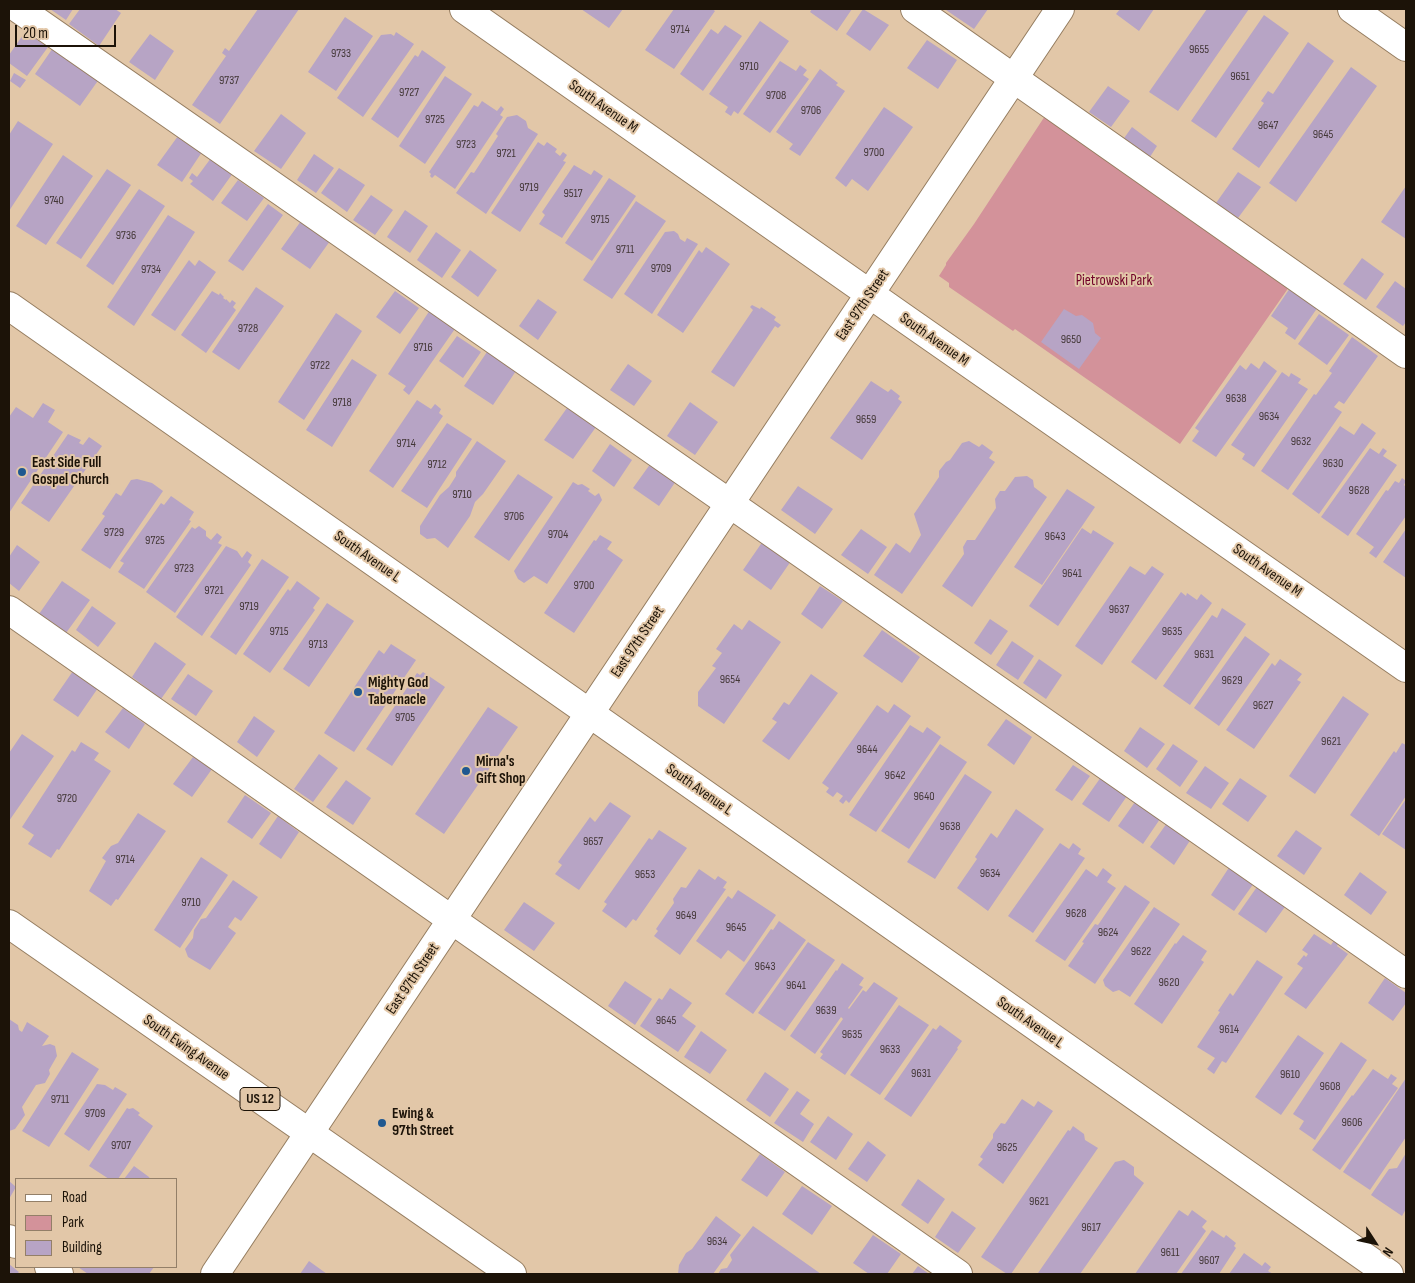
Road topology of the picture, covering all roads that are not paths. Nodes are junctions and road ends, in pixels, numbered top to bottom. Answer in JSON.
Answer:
{"nodes":[{"id":1,"x":19,"y":9,"type":"edge"},
{"id":2,"x":464,"y":9,"type":"edge"},
{"id":3,"x":915,"y":9,"type":"edge"},
{"id":4,"x":1060,"y":9,"type":"edge"},
{"id":5,"x":1352,"y":9,"type":"edge"},
{"id":6,"x":1406,"y":46,"type":"edge"},
{"id":7,"x":1014,"y":78,"type":"junction"},
{"id":8,"x":870,"y":294,"type":"junction"},
{"id":9,"x":9,"y":306,"type":"edge"},
{"id":10,"x":1406,"y":354,"type":"edge"},
{"id":11,"x":730,"y":504,"type":"junction"},
{"id":12,"x":9,"y":610,"type":"edge"},
{"id":13,"x":1406,"y":668,"type":"edge"},
{"id":14,"x":590,"y":713,"type":"junction"},
{"id":15,"x":452,"y":920,"type":"junction"},
{"id":16,"x":9,"y":924,"type":"edge"},
{"id":17,"x":1406,"y":974,"type":"edge"},
{"id":18,"x":310,"y":1134,"type":"junction"},
{"id":19,"x":215,"y":1274,"type":"edge"},
{"id":20,"x":512,"y":1274,"type":"edge"},
{"id":21,"x":958,"y":1274,"type":"edge"},
{"id":22,"x":1389,"y":1274,"type":"edge"}],
"edges":[{"from":1,"to":11,"type":"street"},
{"from":2,"to":8,"type":"street","name":"South Avenue M"},
{"from":3,"to":7,"type":"street"},
{"from":4,"to":7,"type":"street","name":"East 97th Street"},
{"from":5,"to":6,"type":"street"},
{"from":7,"to":8,"type":"street","name":"East 97th Street"},
{"from":7,"to":10,"type":"street"},
{"from":8,"to":11,"type":"street","name":"East 97th Street"},
{"from":8,"to":13,"type":"street","name":"South Avenue M"},
{"from":9,"to":14,"type":"street","name":"South Avenue L"},
{"from":11,"to":14,"type":"street","name":"East 97th Street"},
{"from":11,"to":17,"type":"street"},
{"from":12,"to":15,"type":"street"},
{"from":14,"to":15,"type":"street","name":"East 97th Street"},
{"from":14,"to":22,"type":"street","name":"South Avenue L"},
{"from":15,"to":18,"type":"street","name":"East 97th Street"},
{"from":15,"to":21,"type":"street"},
{"from":16,"to":18,"type":"street","name":"South Ewing Avenue","number":"US 12"},
{"from":18,"to":19,"type":"street","name":"East 97th Street"},
{"from":18,"to":20,"type":"street","name":"South Ewing Avenue","number":"US 12"}]}
